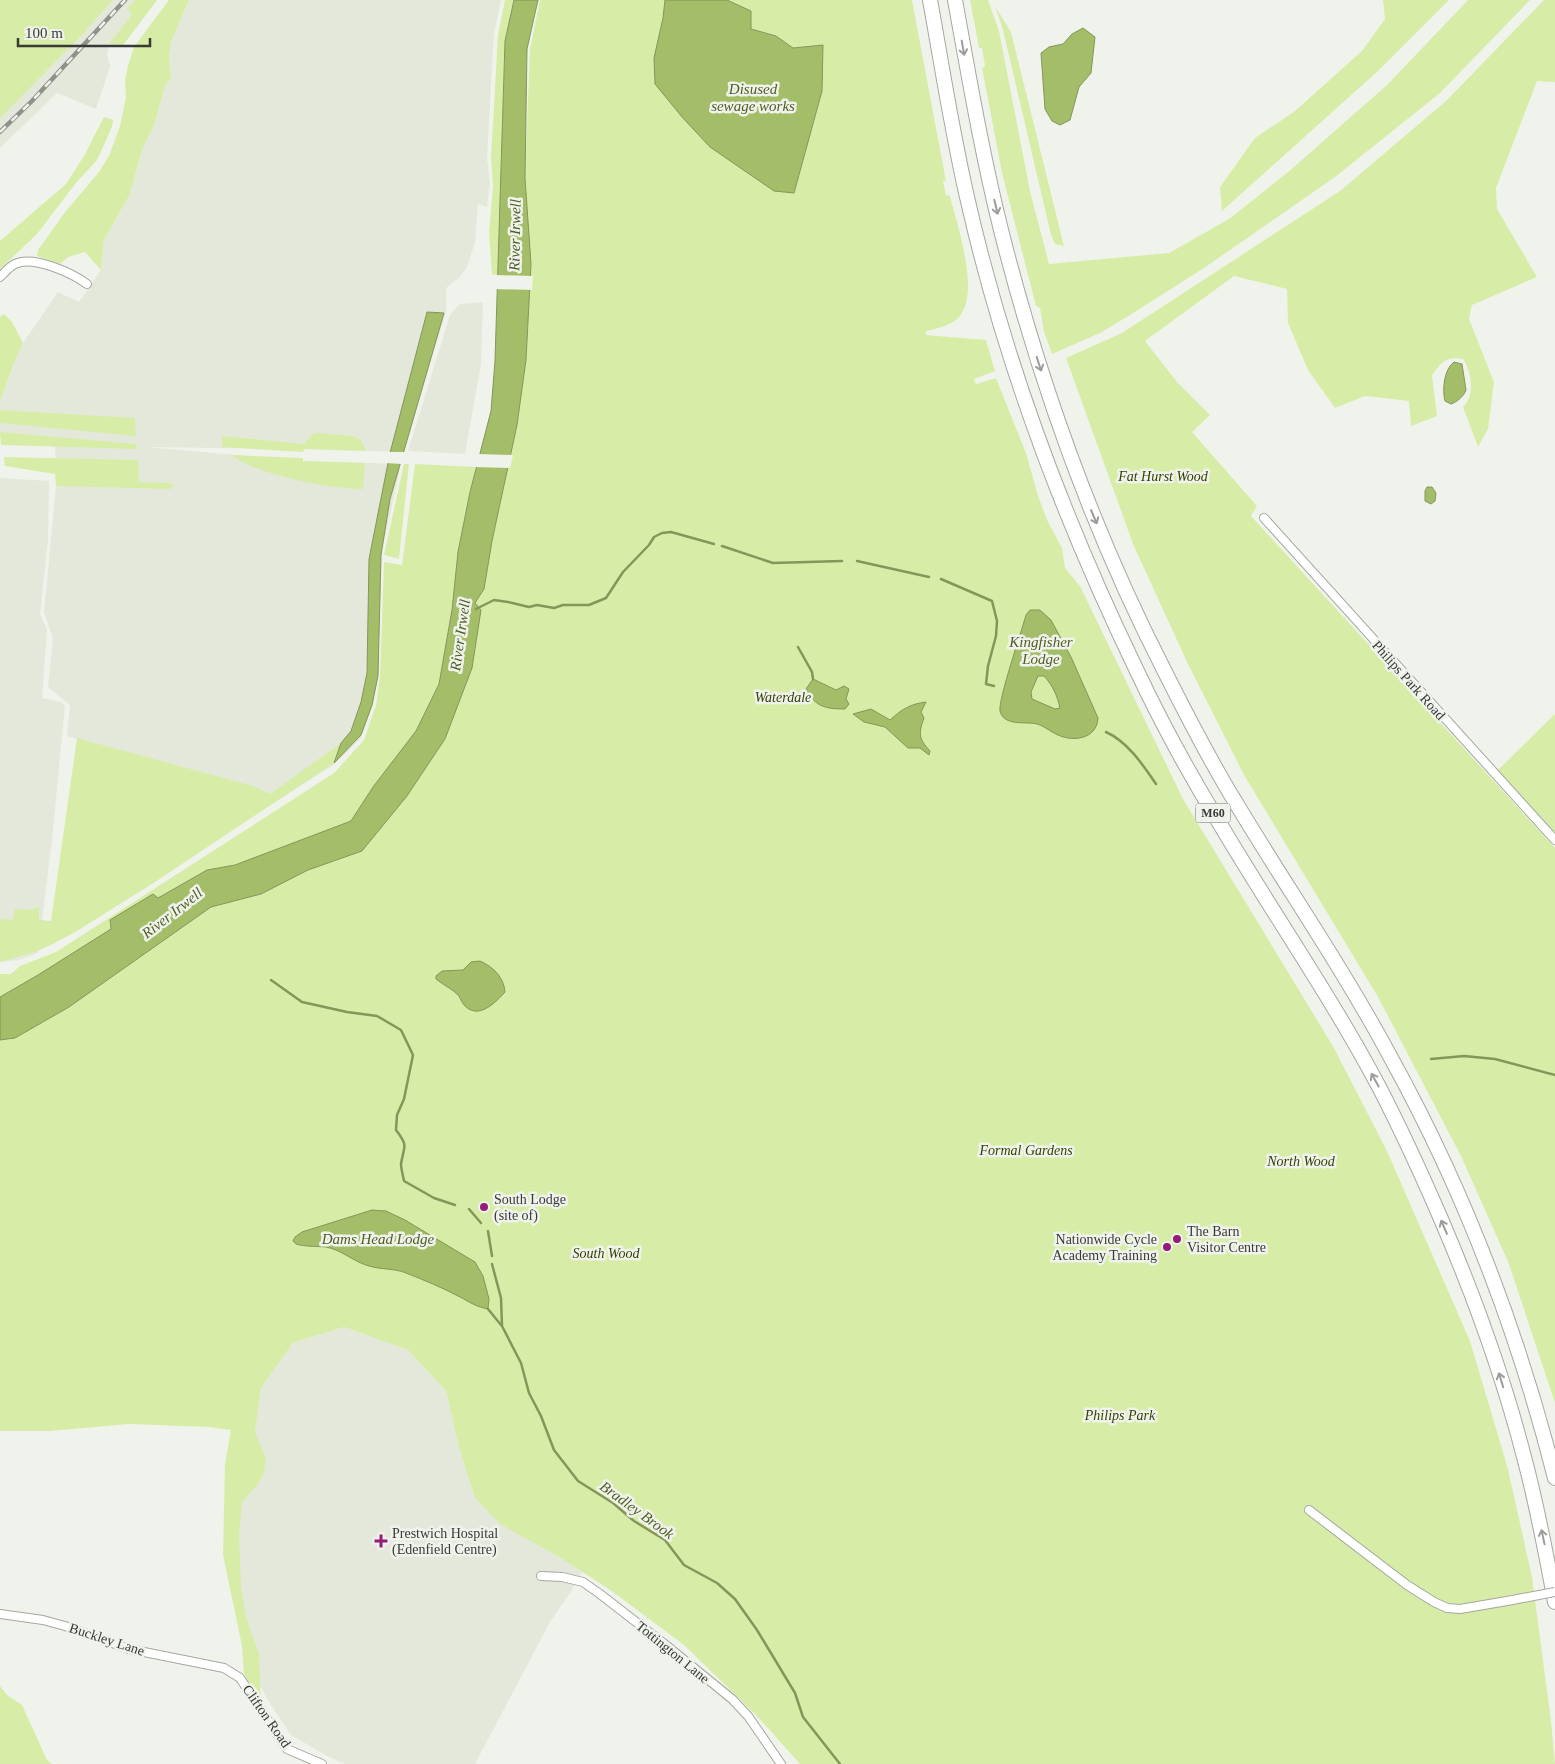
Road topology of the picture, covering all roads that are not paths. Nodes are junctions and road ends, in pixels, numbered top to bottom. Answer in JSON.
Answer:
{"nodes":[{"id":1,"x":930,"y":0,"type":"edge"},
{"id":2,"x":954,"y":0,"type":"edge"},
{"id":3,"x":0,"y":277,"type":"edge"},
{"id":4,"x":86,"y":284,"type":"dead end"},
{"id":5,"x":1264,"y":518,"type":"dead end"},
{"id":6,"x":1555,"y":840,"type":"edge"},
{"id":7,"x":1555,"y":1478,"type":"edge"},
{"id":8,"x":1309,"y":1510,"type":"dead end"},
{"id":9,"x":541,"y":1576,"type":"dead end"},
{"id":10,"x":1555,"y":1592,"type":"edge"},
{"id":11,"x":1555,"y":1602,"type":"edge"},
{"id":12,"x":0,"y":1614,"type":"edge"},
{"id":13,"x":240,"y":1678,"type":"joint"},
{"id":14,"x":322,"y":1764,"type":"edge"},
{"id":15,"x":781,"y":1764,"type":"edge"}],
"edges":[{"from":11,"to":1,"type":"highway","number":"M60","one_way":true},
{"from":2,"to":7,"type":"highway","number":"M60","one_way":true},
{"from":3,"to":4,"type":"street"},
{"from":5,"to":6,"type":"street","name":"Philips Park Road"},
{"from":8,"to":10,"type":"street","bridge":true},
{"from":9,"to":15,"type":"street","name":"Tottington Lane"},
{"from":12,"to":13,"type":"street","name":"Buckley Lane"},
{"from":13,"to":14,"type":"street","name":"Clifton Road"}]}
